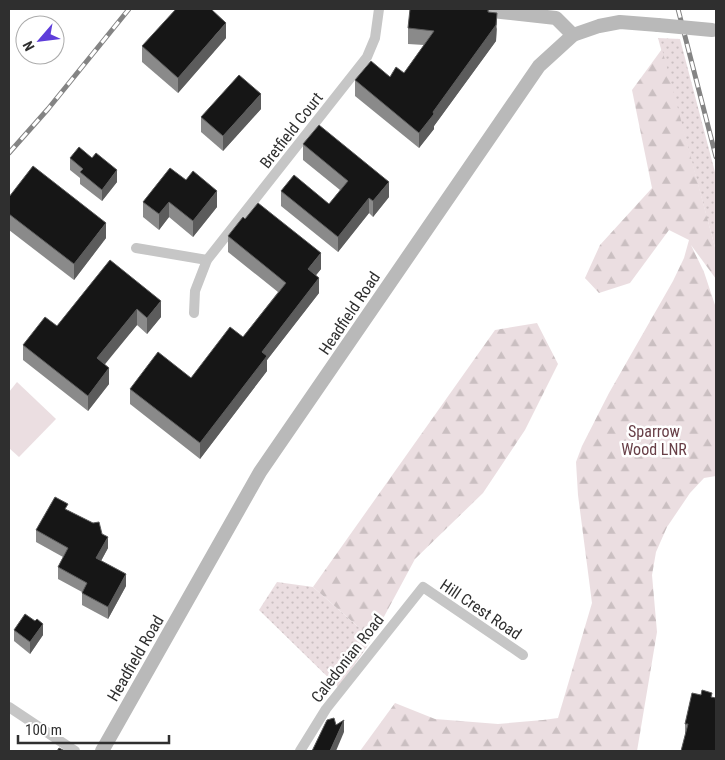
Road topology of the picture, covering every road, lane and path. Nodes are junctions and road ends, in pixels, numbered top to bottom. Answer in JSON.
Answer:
{"nodes":[{"id":1,"x":379,"y":9,"type":"edge"},
{"id":2,"x":473,"y":9,"type":"edge"},
{"id":3,"x":714,"y":30,"type":"edge"},
{"id":4,"x":573,"y":35,"type":"junction"},
{"id":5,"x":136,"y":248,"type":"dead end"},
{"id":6,"x":207,"y":260,"type":"junction"},
{"id":7,"x":194,"y":313,"type":"dead end"},
{"id":8,"x":422,"y":587,"type":"joint"},
{"id":9,"x":523,"y":655,"type":"dead end"},
{"id":10,"x":9,"y":707,"type":"edge"},
{"id":11,"x":75,"y":751,"type":"edge"},
{"id":12,"x":102,"y":751,"type":"edge"},
{"id":13,"x":300,"y":751,"type":"edge"}],
"edges":[{"from":1,"to":6,"type":"street","name":"Bretfield Court"},
{"from":2,"to":4,"type":"street"},
{"from":3,"to":4,"type":"street","name":"Headfield Road","bridge":true},
{"from":4,"to":12,"type":"street","name":"Headfield Road"},
{"from":5,"to":6,"type":"street"},
{"from":6,"to":7,"type":"street","name":"Bretfield Court"},
{"from":8,"to":9,"type":"street","name":"Hill Crest Road"},
{"from":8,"to":13,"type":"street","name":"Caledonian Road"},
{"from":10,"to":11,"type":"street"}]}
